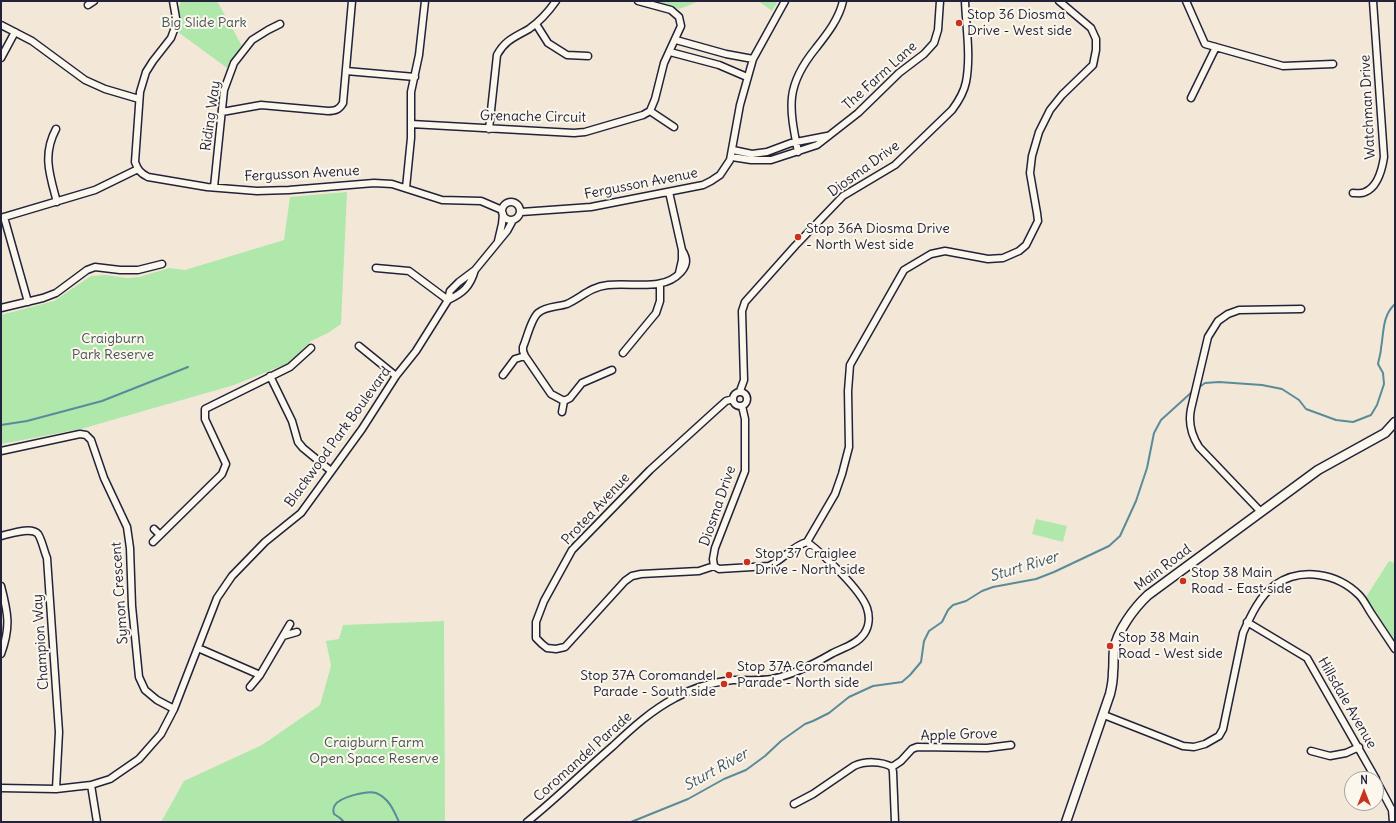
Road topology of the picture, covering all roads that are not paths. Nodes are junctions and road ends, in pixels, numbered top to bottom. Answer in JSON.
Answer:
{"nodes":[{"id":1,"x":94,"y":1,"type":"edge"},
{"id":2,"x":173,"y":1,"type":"edge"},
{"id":3,"x":352,"y":1,"type":"edge"},
{"id":4,"x":425,"y":1,"type":"edge"},
{"id":5,"x":556,"y":1,"type":"edge"},
{"id":6,"x":638,"y":1,"type":"edge"},
{"id":7,"x":785,"y":1,"type":"edge"},
{"id":8,"x":843,"y":1,"type":"edge"},
{"id":9,"x":940,"y":1,"type":"edge"},
{"id":10,"x":965,"y":1,"type":"edge"},
{"id":11,"x":1059,"y":1,"type":"edge"},
{"id":12,"x":1186,"y":1,"type":"edge"},
{"id":13,"x":1373,"y":1,"type":"edge"},
{"id":14,"x":88,"y":5,"type":"dead end"},
{"id":15,"x":280,"y":24,"type":"dead end"},
{"id":16,"x":536,"y":24,"type":"junction"},
{"id":17,"x":1,"y":25,"type":"edge"},
{"id":18,"x":15,"y":32,"type":"junction"},
{"id":19,"x":676,"y":40,"type":"junction"},
{"id":20,"x":1216,"y":47,"type":"junction"},
{"id":21,"x":670,"y":52,"type":"junction"},
{"id":22,"x":588,"y":56,"type":"dead end"},
{"id":23,"x":1,"y":58,"type":"edge"},
{"id":24,"x":753,"y":59,"type":"junction"},
{"id":25,"x":1333,"y":64,"type":"dead end"},
{"id":26,"x":346,"y":71,"type":"junction"},
{"id":27,"x":415,"y":77,"type":"junction"},
{"id":28,"x":747,"y":77,"type":"junction"},
{"id":29,"x":1191,"y":98,"type":"dead end"},
{"id":30,"x":139,"y":99,"type":"junction"},
{"id":31,"x":650,"y":111,"type":"junction"},
{"id":32,"x":222,"y":112,"type":"junction"},
{"id":33,"x":411,"y":124,"type":"junction"},
{"id":34,"x":674,"y":127,"type":"dead end"},
{"id":35,"x":56,"y":129,"type":"dead end"},
{"id":36,"x":490,"y":129,"type":"junction"},
{"id":37,"x":827,"y":136,"type":"junction"},
{"id":38,"x":796,"y":142,"type":"junction"},
{"id":39,"x":798,"y":152,"type":"junction"},
{"id":40,"x":732,"y":154,"type":"junction"},
{"id":41,"x":138,"y":169,"type":"junction"},
{"id":42,"x":214,"y":187,"type":"junction"},
{"id":43,"x":406,"y":188,"type":"junction"},
{"id":44,"x":669,"y":192,"type":"junction"},
{"id":45,"x":1353,"y":194,"type":"dead end"},
{"id":46,"x":57,"y":202,"type":"junction"},
{"id":47,"x":502,"y":212,"type":"junction"},
{"id":48,"x":521,"y":212,"type":"junction"},
{"id":49,"x":3,"y":218,"type":"edge"},
{"id":50,"x":513,"y":220,"type":"junction"},
{"id":51,"x":498,"y":241,"type":"junction"},
{"id":52,"x":162,"y":264,"type":"dead end"},
{"id":53,"x":376,"y":268,"type":"dead end"},
{"id":54,"x":475,"y":270,"type":"junction"},
{"id":55,"x":660,"y":284,"type":"junction"},
{"id":56,"x":448,"y":300,"type":"junction"},
{"id":57,"x":28,"y":302,"type":"junction"},
{"id":58,"x":1,"y":308,"type":"edge"},
{"id":59,"x":1301,"y":309,"type":"dead end"},
{"id":60,"x":359,"y":346,"type":"dead end"},
{"id":61,"x":311,"y":348,"type":"dead end"},
{"id":62,"x":623,"y":353,"type":"dead end"},
{"id":63,"x":525,"y":356,"type":"junction"},
{"id":64,"x":612,"y":370,"type":"dead end"},
{"id":65,"x":503,"y":375,"type":"dead end"},
{"id":66,"x":270,"y":376,"type":"junction"},
{"id":67,"x":396,"y":376,"type":"junction"},
{"id":68,"x":740,"y":391,"type":"junction"},
{"id":69,"x":733,"y":399,"type":"junction"},
{"id":70,"x":564,"y":400,"type":"junction"},
{"id":71,"x":742,"y":406,"type":"junction"},
{"id":72,"x":562,"y":412,"type":"dead end"},
{"id":73,"x":1395,"y":422,"type":"edge"},
{"id":74,"x":1,"y":451,"type":"edge"},
{"id":75,"x":331,"y":471,"type":"junction"},
{"id":76,"x":1261,"y":512,"type":"junction"},
{"id":77,"x":154,"y":529,"type":"dead end"},
{"id":78,"x":160,"y":535,"type":"junction"},
{"id":79,"x":1,"y":536,"type":"edge"},
{"id":80,"x":153,"y":542,"type":"dead end"},
{"id":81,"x":807,"y":542,"type":"junction"},
{"id":82,"x":714,"y":566,"type":"junction"},
{"id":83,"x":1,"y":586,"type":"edge"},
{"id":84,"x":1248,"y":622,"type":"junction"},
{"id":85,"x":290,"y":624,"type":"dead end"},
{"id":86,"x":297,"y":632,"type":"dead end"},
{"id":87,"x":283,"y":636,"type":"junction"},
{"id":88,"x":198,"y":648,"type":"junction"},
{"id":89,"x":1395,"y":648,"type":"edge"},
{"id":90,"x":1,"y":654,"type":"edge"},
{"id":91,"x":260,"y":675,"type":"junction"},
{"id":92,"x":250,"y":687,"type":"dead end"},
{"id":93,"x":174,"y":709,"type":"junction"},
{"id":94,"x":1104,"y":715,"type":"junction"},
{"id":95,"x":1011,"y":745,"type":"dead end"},
{"id":96,"x":1359,"y":747,"type":"junction"},
{"id":97,"x":1311,"y":751,"type":"dead end"},
{"id":98,"x":892,"y":767,"type":"junction"},
{"id":99,"x":1372,"y":771,"type":"edge"},
{"id":100,"x":91,"y":785,"type":"junction"},
{"id":101,"x":1,"y":788,"type":"edge"},
{"id":102,"x":56,"y":789,"type":"junction"},
{"id":103,"x":1384,"y":794,"type":"edge"},
{"id":104,"x":794,"y":804,"type":"dead end"},
{"id":105,"x":97,"y":822,"type":"edge"},
{"id":106,"x":527,"y":822,"type":"edge"},
{"id":107,"x":895,"y":822,"type":"edge"},
{"id":108,"x":1066,"y":822,"type":"edge"},
{"id":109,"x":1393,"y":822,"type":"edge"}],
"edges":[{"from":1,"to":14,"type":"street"},
{"from":2,"to":30,"type":"street"},
{"from":3,"to":26,"type":"street"},
{"from":4,"to":27,"type":"street"},
{"from":5,"to":16,"type":"street"},
{"from":6,"to":19,"type":"street"},
{"from":7,"to":24,"type":"street","name":"Fergusson Avenue"},
{"from":8,"to":38,"type":"street"},
{"from":9,"to":37,"type":"street","name":"The Farm Lane"},
{"from":10,"to":68,"type":"street","name":"Diosma Drive"},
{"from":11,"to":81,"type":"street"},
{"from":12,"to":20,"type":"street"},
{"from":13,"to":45,"type":"street","name":"Watchman Drive"},
{"from":15,"to":32,"type":"street","name":"Riding Way"},
{"from":16,"to":22,"type":"street"},
{"from":16,"to":36,"type":"street"},
{"from":17,"to":18,"type":"street"},
{"from":18,"to":23,"type":"street"},
{"from":18,"to":30,"type":"street"},
{"from":19,"to":21,"type":"street"},
{"from":19,"to":24,"type":"street"},
{"from":20,"to":25,"type":"street"},
{"from":20,"to":29,"type":"street"},
{"from":21,"to":28,"type":"street"},
{"from":21,"to":31,"type":"street"},
{"from":24,"to":28,"type":"street","name":"Fergusson Avenue"},
{"from":26,"to":27,"type":"street"},
{"from":26,"to":32,"type":"street"},
{"from":27,"to":33,"type":"street"},
{"from":28,"to":40,"type":"street","name":"Fergusson Avenue"},
{"from":30,"to":41,"type":"street"},
{"from":31,"to":34,"type":"street"},
{"from":31,"to":36,"type":"street","name":"Grenache Circuit"},
{"from":32,"to":42,"type":"street","name":"Riding Way"},
{"from":33,"to":36,"type":"street","name":"Grenache Circuit"},
{"from":33,"to":43,"type":"street"},
{"from":35,"to":46,"type":"street"},
{"from":37,"to":38,"type":"street","name":"The Farm Lane"},
{"from":37,"to":39,"type":"street","name":"The Farm Lane"},
{"from":38,"to":39,"type":"street"},
{"from":38,"to":40,"type":"street","name":"The Farm Lane"},
{"from":39,"to":40,"type":"street","name":"The Farm Lane"},
{"from":40,"to":44,"type":"street","name":"Fergusson Avenue"},
{"from":41,"to":42,"type":"street","name":"Fergusson Avenue"},
{"from":41,"to":46,"type":"street"},
{"from":42,"to":43,"type":"street","name":"Fergusson Avenue"},
{"from":43,"to":47,"type":"street","name":"Fergusson Avenue"},
{"from":44,"to":48,"type":"street","name":"Fergusson Avenue"},
{"from":44,"to":55,"type":"street"},
{"from":46,"to":49,"type":"street"},
{"from":47,"to":48,"type":"street"},
{"from":47,"to":50,"type":"street"},
{"from":47,"to":51,"type":"street","name":"Blackwood Park Boulevard"},
{"from":48,"to":50,"type":"street"},
{"from":49,"to":57,"type":"street"},
{"from":50,"to":51,"type":"street","name":"Blackwood Park Boulevard"},
{"from":51,"to":54,"type":"street","name":"Blackwood Park Boulevard"},
{"from":52,"to":57,"type":"street"},
{"from":53,"to":56,"type":"street"},
{"from":54,"to":56,"type":"street","name":"Blackwood Park Boulevard"},
{"from":54,"to":56,"type":"street","name":"Blackwood Park Boulevard"},
{"from":55,"to":62,"type":"street"},
{"from":55,"to":63,"type":"street"},
{"from":56,"to":67,"type":"street","name":"Blackwood Park Boulevard"},
{"from":57,"to":58,"type":"street"},
{"from":59,"to":76,"type":"street"},
{"from":60,"to":67,"type":"street"},
{"from":61,"to":66,"type":"street"},
{"from":63,"to":65,"type":"street"},
{"from":63,"to":70,"type":"street"},
{"from":64,"to":70,"type":"street"},
{"from":66,"to":75,"type":"street"},
{"from":66,"to":78,"type":"street"},
{"from":67,"to":75,"type":"street","name":"Blackwood Park Boulevard"},
{"from":68,"to":69,"type":"street"},
{"from":68,"to":71,"type":"street"},
{"from":69,"to":71,"type":"street"},
{"from":69,"to":82,"type":"street","name":"Protea Avenue"},
{"from":70,"to":72,"type":"street"},
{"from":71,"to":82,"type":"street","name":"Diosma Drive"},
{"from":73,"to":76,"type":"main road","name":"Main Road"},
{"from":74,"to":93,"type":"street","name":"Symon Crescent"},
{"from":75,"to":88,"type":"street","name":"Blackwood Park Boulevard"},
{"from":76,"to":94,"type":"main road","name":"Main Road"},
{"from":77,"to":78,"type":"street"},
{"from":78,"to":80,"type":"street"},
{"from":79,"to":102,"type":"street","name":"Champion Way"},
{"from":81,"to":82,"type":"street"},
{"from":81,"to":106,"type":"street","name":"Coromandel Parade"},
{"from":83,"to":90,"type":"street"},
{"from":84,"to":89,"type":"street"},
{"from":84,"to":94,"type":"street"},
{"from":84,"to":96,"type":"street","name":"Hillsdale Avenue"},
{"from":85,"to":87,"type":"street"},
{"from":86,"to":87,"type":"street"},
{"from":87,"to":91,"type":"street"},
{"from":88,"to":91,"type":"street"},
{"from":88,"to":93,"type":"street","name":"Blackwood Park Boulevard"},
{"from":91,"to":92,"type":"street"},
{"from":93,"to":100,"type":"street","name":"Blackwood Park Boulevard"},
{"from":94,"to":108,"type":"main road","name":"Main Road"},
{"from":95,"to":98,"type":"street","name":"Apple Grove"},
{"from":96,"to":97,"type":"street"},
{"from":96,"to":99,"type":"street","name":"Hillsdale Avenue"},
{"from":98,"to":104,"type":"street"},
{"from":98,"to":107,"type":"street"},
{"from":100,"to":102,"type":"street","name":"Blackwood Park Boulevard"},
{"from":100,"to":105,"type":"street"},
{"from":101,"to":102,"type":"street","name":"Blackwood Park Boulevard"},
{"from":103,"to":109,"type":"street","name":"Hillsdale Avenue"}]}
